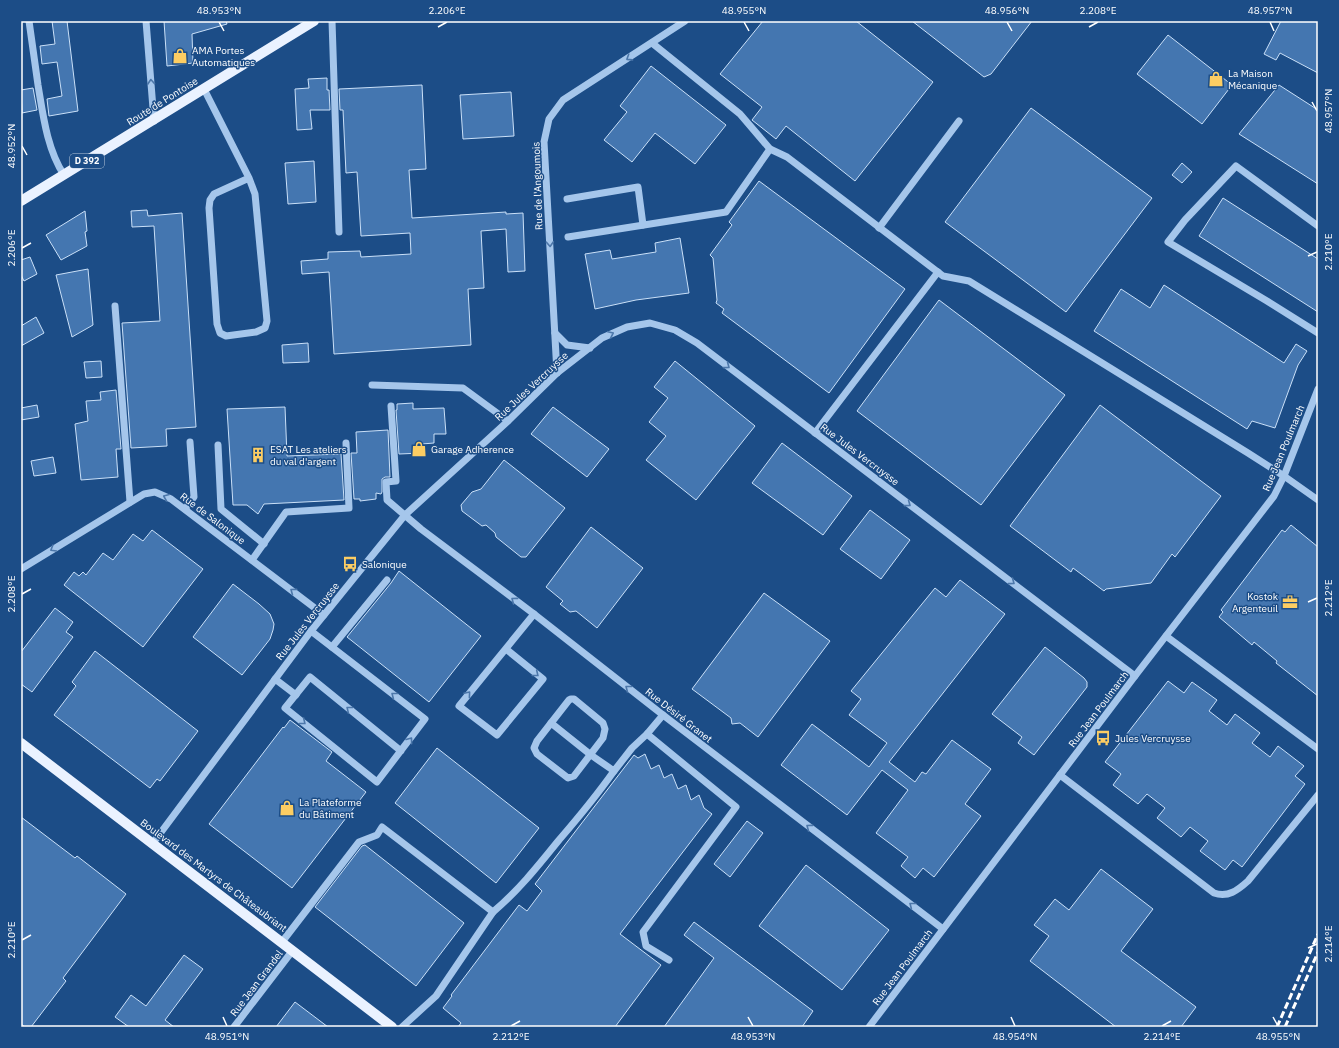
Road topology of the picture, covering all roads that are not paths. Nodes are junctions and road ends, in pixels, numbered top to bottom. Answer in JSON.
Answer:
{"nodes":[{"id":1,"x":29,"y":21,"type":"edge"},
{"id":2,"x":146,"y":21,"type":"edge"},
{"id":3,"x":314,"y":21,"type":"edge"},
{"id":4,"x":332,"y":21,"type":"edge"},
{"id":5,"x":686,"y":21,"type":"edge"},
{"id":6,"x":652,"y":43,"type":"junction"},
{"id":7,"x":204,"y":90,"type":"junction"},
{"id":8,"x":154,"y":121,"type":"junction"},
{"id":9,"x":959,"y":121,"type":"dead end"},
{"id":10,"x":770,"y":149,"type":"junction"},
{"id":11,"x":64,"y":175,"type":"junction"},
{"id":12,"x":249,"y":178,"type":"junction"},
{"id":13,"x":566,"y":198,"type":"dead end"},
{"id":14,"x":21,"y":201,"type":"edge"},
{"id":15,"x":643,"y":225,"type":"junction"},
{"id":16,"x":1318,"y":226,"type":"edge"},
{"id":17,"x":879,"y":228,"type":"junction"},
{"id":18,"x":339,"y":232,"type":"dead end"},
{"id":19,"x":568,"y":237,"type":"dead end"},
{"id":20,"x":938,"y":272,"type":"junction"},
{"id":21,"x":115,"y":306,"type":"dead end"},
{"id":22,"x":555,"y":333,"type":"junction"},
{"id":23,"x":1318,"y":333,"type":"edge"},
{"id":24,"x":590,"y":348,"type":"junction"},
{"id":25,"x":557,"y":373,"type":"junction"},
{"id":26,"x":372,"y":384,"type":"dead end"},
{"id":27,"x":1318,"y":389,"type":"edge"},
{"id":28,"x":391,"y":406,"type":"dead end"},
{"id":29,"x":508,"y":422,"type":"junction"},
{"id":30,"x":815,"y":433,"type":"junction"},
{"id":31,"x":190,"y":442,"type":"dead end"},
{"id":32,"x":346,"y":442,"type":"dead end"},
{"id":33,"x":218,"y":445,"type":"dead end"},
{"id":34,"x":1284,"y":476,"type":"junction"},
{"id":35,"x":1318,"y":500,"type":"edge"},
{"id":36,"x":130,"y":502,"type":"junction"},
{"id":37,"x":185,"y":509,"type":"junction"},
{"id":38,"x":405,"y":515,"type":"junction"},
{"id":39,"x":264,"y":544,"type":"junction"},
{"id":40,"x":252,"y":560,"type":"junction"},
{"id":41,"x":21,"y":569,"type":"edge"},
{"id":42,"x":386,"y":580,"type":"dead end"},
{"id":43,"x":534,"y":614,"type":"junction"},
{"id":44,"x":324,"y":615,"type":"junction"},
{"id":45,"x":311,"y":631,"type":"junction"},
{"id":46,"x":1166,"y":636,"type":"junction"},
{"id":47,"x":332,"y":647,"type":"junction"},
{"id":48,"x":506,"y":649,"type":"junction"},
{"id":49,"x":1135,"y":676,"type":"junction"},
{"id":50,"x":275,"y":679,"type":"junction"},
{"id":51,"x":296,"y":695,"type":"junction"},
{"id":52,"x":663,"y":715,"type":"junction"},
{"id":53,"x":551,"y":723,"type":"junction"},
{"id":54,"x":646,"y":734,"type":"junction"},
{"id":55,"x":22,"y":745,"type":"edge"},
{"id":56,"x":1318,"y":749,"type":"edge"},
{"id":57,"x":401,"y":751,"type":"junction"},
{"id":58,"x":590,"y":755,"type":"junction"},
{"id":59,"x":614,"y":771,"type":"junction"},
{"id":60,"x":1060,"y":775,"type":"junction"},
{"id":61,"x":1318,"y":795,"type":"edge"},
{"id":62,"x":153,"y":843,"type":"junction"},
{"id":63,"x":493,"y":912,"type":"junction"},
{"id":64,"x":943,"y":929,"type":"junction"},
{"id":65,"x":282,"y":942,"type":"junction"},
{"id":66,"x":293,"y":950,"type":"junction"},
{"id":67,"x":669,"y":960,"type":"dead end"},
{"id":68,"x":234,"y":1027,"type":"edge"},
{"id":69,"x":392,"y":1027,"type":"edge"},
{"id":70,"x":402,"y":1027,"type":"edge"},
{"id":71,"x":869,"y":1027,"type":"edge"}],
"edges":[{"from":1,"to":11,"type":"street"},
{"from":8,"to":2,"type":"street","one_way":true},
{"from":3,"to":7,"type":"main road","name":"Route de Pontoise","number":"D 392"},
{"from":4,"to":18,"type":"street"},
{"from":5,"to":6,"type":"street","name":"Rue de l'Angoumois"},
{"from":6,"to":10,"type":"street"},
{"from":6,"to":22,"type":"street","name":"Rue de l'Angoumois","one_way":true},
{"from":7,"to":8,"type":"main road","name":"Route de Pontoise","number":"D 392"},
{"from":7,"to":12,"type":"street"},
{"from":8,"to":11,"type":"main road","name":"Route de Pontoise","number":"D 392"},
{"from":9,"to":17,"type":"street"},
{"from":10,"to":15,"type":"street"},
{"from":10,"to":17,"type":"street"},
{"from":11,"to":14,"type":"main road","name":"Route de Pontoise","number":"D 392"},
{"from":12,"to":12,"type":"street"},
{"from":13,"to":15,"type":"street"},
{"from":15,"to":19,"type":"street"},
{"from":16,"to":23,"type":"street"},
{"from":17,"to":20,"type":"street"},
{"from":20,"to":30,"type":"street"},
{"from":20,"to":34,"type":"street"},
{"from":21,"to":36,"type":"street"},
{"from":22,"to":24,"type":"street"},
{"from":22,"to":25,"type":"street","name":"Rue de l'Angoumois"},
{"from":24,"to":25,"type":"street","name":"Rue Jules Vercruysse"},
{"from":24,"to":30,"type":"street","name":"Rue Jules Vercruysse","one_way":true},
{"from":25,"to":29,"type":"street","name":"Rue Jules Vercruysse"},
{"from":26,"to":29,"type":"street"},
{"from":27,"to":34,"type":"street","name":"Rue Jean Poulmarch"},
{"from":28,"to":38,"type":"street","name":"Rue Désiré Granet"},
{"from":29,"to":38,"type":"street","name":"Rue Jules Vercruysse"},
{"from":30,"to":49,"type":"street","name":"Rue Jules Vercruysse","one_way":true},
{"from":31,"to":37,"type":"street"},
{"from":32,"to":39,"type":"street"},
{"from":33,"to":39,"type":"street"},
{"from":34,"to":35,"type":"street"},
{"from":34,"to":46,"type":"street","name":"Rue Jean Poulmarch"},
{"from":37,"to":36,"type":"street","name":"Rue de Salonique","one_way":true},
{"from":36,"to":41,"type":"street","name":"Rue de Salonique","one_way":true},
{"from":37,"to":40,"type":"street","name":"Rue de Salonique"},
{"from":43,"to":38,"type":"street","name":"Rue Désiré Granet","one_way":true},
{"from":38,"to":44,"type":"street","name":"Rue Jules Vercruysse"},
{"from":39,"to":40,"type":"street"},
{"from":44,"to":40,"type":"street","name":"Rue de Salonique","one_way":true},
{"from":42,"to":47,"type":"street"},
{"from":43,"to":48,"type":"street"},
{"from":52,"to":43,"type":"street","name":"Rue Désiré Granet","one_way":true},
{"from":44,"to":45,"type":"street","name":"Rue Jules Vercruysse"},
{"from":45,"to":47,"type":"street"},
{"from":45,"to":50,"type":"street","name":"Rue Jules Vercruysse"},
{"from":46,"to":49,"type":"street","name":"Rue Jean Poulmarch"},
{"from":46,"to":56,"type":"street"},
{"from":57,"to":47,"type":"street","one_way":true},
{"from":48,"to":48,"type":"street","one_way":true},
{"from":49,"to":60,"type":"street","name":"Rue Jean Poulmarch"},
{"from":50,"to":51,"type":"street"},
{"from":50,"to":62,"type":"street","name":"Rue Jules Vercruysse"},
{"from":57,"to":51,"type":"street","one_way":true},
{"from":51,"to":57,"type":"street","one_way":true},
{"from":52,"to":54,"type":"street"},
{"from":64,"to":52,"type":"street","name":"Rue Désiré Granet","one_way":true},
{"from":53,"to":58,"type":"street"},
{"from":53,"to":58,"type":"street"},
{"from":53,"to":58,"type":"street"},
{"from":54,"to":59,"type":"street"},
{"from":54,"to":67,"type":"street"},
{"from":55,"to":62,"type":"main road","name":"Boulevard des Martyrs de Châteaubriant"},
{"from":58,"to":59,"type":"street"},
{"from":59,"to":63,"type":"street"},
{"from":60,"to":61,"type":"street"},
{"from":60,"to":64,"type":"street","name":"Rue Jean Poulmarch"},
{"from":62,"to":65,"type":"main road","name":"Boulevard des Martyrs de Châteaubriant"},
{"from":63,"to":65,"type":"street"},
{"from":63,"to":70,"type":"street"},
{"from":64,"to":71,"type":"street","name":"Rue Jean Poulmarch"},
{"from":65,"to":66,"type":"main road","name":"Boulevard des Martyrs de Châteaubriant"},
{"from":66,"to":68,"type":"street","name":"Rue Jean Grandel"},
{"from":66,"to":69,"type":"main road","name":"Boulevard des Martyrs de Châteaubriant"}]}
